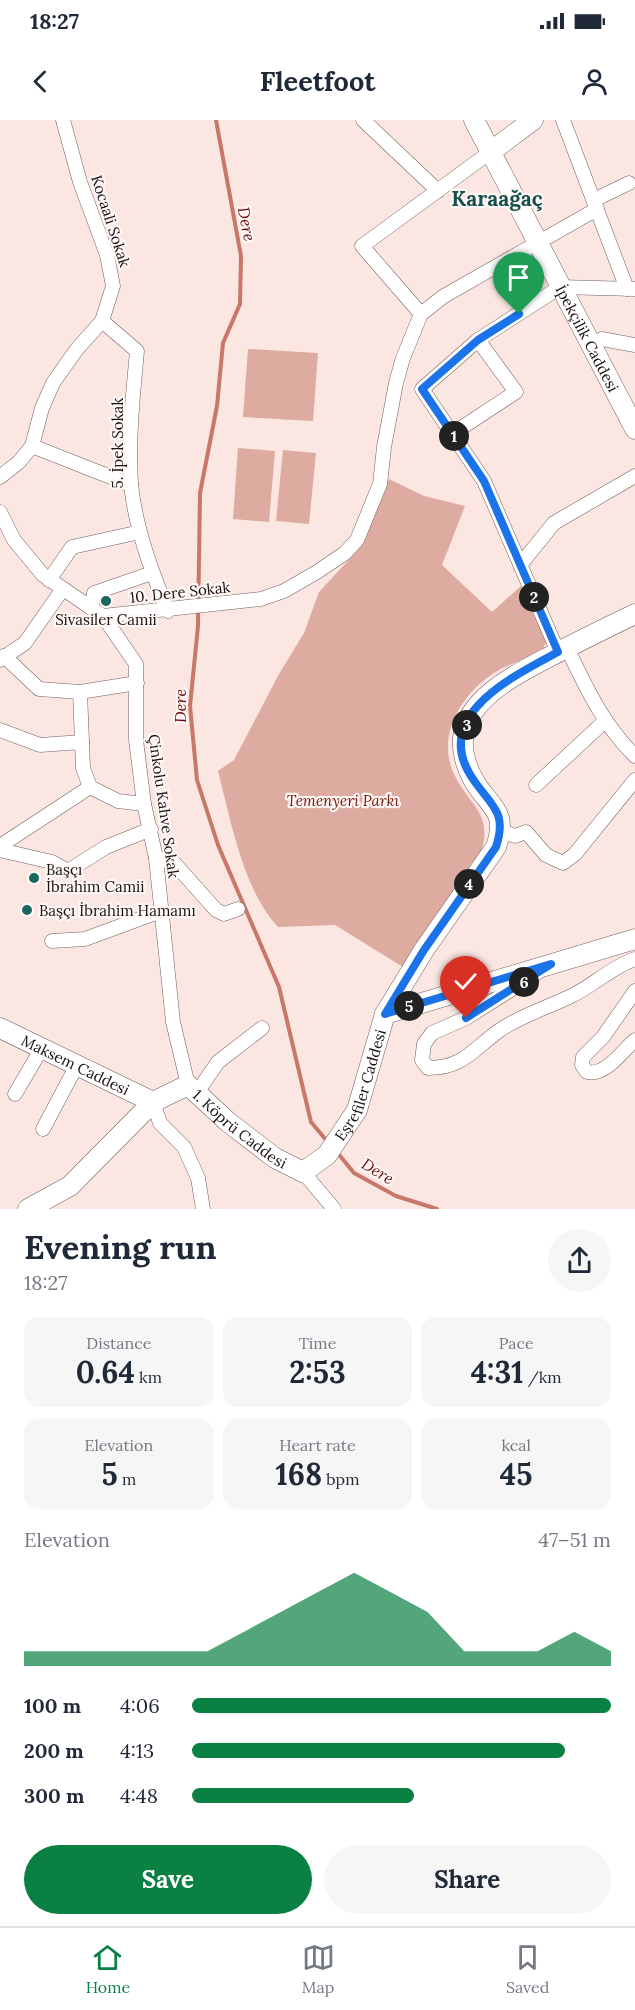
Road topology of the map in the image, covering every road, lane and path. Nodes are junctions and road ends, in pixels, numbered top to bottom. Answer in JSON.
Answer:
{"nodes":[{"id":1,"x":63,"y":120,"type":"edge"},
{"id":2,"x":363,"y":120,"type":"edge"},
{"id":3,"x":474,"y":120,"type":"edge"},
{"id":4,"x":533,"y":120,"type":"edge"},
{"id":5,"x":563,"y":120,"type":"edge"},
{"id":6,"x":489,"y":153,"type":"junction"},
{"id":7,"x":629,"y":183,"type":"dead end"},
{"id":8,"x":438,"y":191,"type":"junction"},
{"id":9,"x":596,"y":204,"type":"junction"},
{"id":10,"x":537,"y":242,"type":"junction"},
{"id":11,"x":560,"y":287,"type":"junction"},
{"id":12,"x":631,"y":289,"type":"edge"},
{"id":13,"x":421,"y":314,"type":"junction"},
{"id":14,"x":102,"y":321,"type":"junction"},
{"id":15,"x":602,"y":339,"type":"dead end"},
{"id":16,"x":478,"y":340,"type":"junction"},
{"id":17,"x":635,"y":345,"type":"edge"},
{"id":18,"x":635,"y":429,"type":"edge"},
{"id":19,"x":452,"y":434,"type":"junction"},
{"id":20,"x":32,"y":446,"type":"junction"},
{"id":21,"x":635,"y":476,"type":"edge"},
{"id":22,"x":0,"y":477,"type":"edge"},
{"id":23,"x":131,"y":485,"type":"junction"},
{"id":24,"x":0,"y":512,"type":"edge"},
{"id":25,"x":140,"y":532,"type":"junction"},
{"id":26,"x":14,"y":540,"type":"junction"},
{"id":27,"x":0,"y":544,"type":"edge"},
{"id":28,"x":520,"y":565,"type":"junction"},
{"id":29,"x":152,"y":573,"type":"junction"},
{"id":30,"x":49,"y":580,"type":"junction"},
{"id":31,"x":62,"y":590,"type":"junction"},
{"id":32,"x":168,"y":611,"type":"junction"},
{"id":33,"x":97,"y":612,"type":"junction"},
{"id":34,"x":635,"y":614,"type":"edge"},
{"id":35,"x":562,"y":650,"type":"junction"},
{"id":36,"x":2,"y":658,"type":"edge"},
{"id":37,"x":137,"y":683,"type":"junction"},
{"id":38,"x":80,"y":692,"type":"junction"},
{"id":39,"x":605,"y":721,"type":"junction"},
{"id":40,"x":0,"y":730,"type":"edge"},
{"id":41,"x":82,"y":742,"type":"junction"},
{"id":42,"x":635,"y":756,"type":"edge"},
{"id":43,"x":635,"y":780,"type":"edge"},
{"id":44,"x":536,"y":785,"type":"dead end"},
{"id":45,"x":90,"y":787,"type":"junction"},
{"id":46,"x":144,"y":804,"type":"junction"},
{"id":47,"x":151,"y":829,"type":"junction"},
{"id":48,"x":501,"y":831,"type":"junction"},
{"id":49,"x":0,"y":848,"type":"edge"},
{"id":50,"x":156,"y":858,"type":"junction"},
{"id":51,"x":237,"y":909,"type":"dead end"},
{"id":52,"x":161,"y":911,"type":"junction"},
{"id":53,"x":635,"y":939,"type":"edge"},
{"id":54,"x":52,"y":941,"type":"dead end"},
{"id":55,"x":635,"y":959,"type":"edge"},
{"id":56,"x":551,"y":964,"type":"junction"},
{"id":57,"x":635,"y":991,"type":"edge"},
{"id":58,"x":385,"y":1014,"type":"junction"},
{"id":59,"x":0,"y":1028,"type":"edge"},
{"id":60,"x":262,"y":1028,"type":"dead end"},
{"id":61,"x":635,"y":1040,"type":"edge"},
{"id":62,"x":42,"y":1048,"type":"junction"},
{"id":63,"x":77,"y":1065,"type":"junction"},
{"id":64,"x":193,"y":1088,"type":"junction"},
{"id":65,"x":15,"y":1094,"type":"dead end"},
{"id":66,"x":153,"y":1102,"type":"junction"},
{"id":67,"x":43,"y":1129,"type":"dead end"},
{"id":68,"x":327,"y":1155,"type":"joint"},
{"id":69,"x":303,"y":1172,"type":"junction"},
{"id":70,"x":28,"y":1209,"type":"edge"},
{"id":71,"x":203,"y":1209,"type":"edge"},
{"id":72,"x":334,"y":1209,"type":"edge"}],
"edges":[{"from":1,"to":14,"type":"street","name":"Kocaali Sokak"},
{"from":2,"to":8,"type":"street"},
{"from":3,"to":6,"type":"main road","name":"İpekçilik Caddesi"},
{"from":4,"to":6,"type":"main road"},
{"from":5,"to":9,"type":"street"},
{"from":6,"to":8,"type":"street"},
{"from":6,"to":10,"type":"main road","name":"İpekçilik Caddesi"},
{"from":7,"to":9,"type":"street"},
{"from":8,"to":13,"type":"street"},
{"from":9,"to":10,"type":"street"},
{"from":9,"to":12,"type":"street"},
{"from":10,"to":11,"type":"main road","name":"İpekçilik Caddesi"},
{"from":10,"to":13,"type":"street"},
{"from":11,"to":12,"type":"street"},
{"from":11,"to":16,"type":"street"},
{"from":11,"to":18,"type":"main road","name":"İpekçilik Caddesi"},
{"from":13,"to":32,"type":"street","name":"10. Dere Sokak"},
{"from":14,"to":20,"type":"street","name":"Kocaali Sokak"},
{"from":14,"to":23,"type":"street","name":"5. İpek Sokak"},
{"from":15,"to":17,"type":"street"},
{"from":16,"to":19,"type":"street"},
{"from":16,"to":19,"type":"street"},
{"from":19,"to":28,"type":"street"},
{"from":20,"to":22,"type":"street","name":"Kocaali Sokak"},
{"from":20,"to":23,"type":"street"},
{"from":21,"to":28,"type":"street"},
{"from":23,"to":25,"type":"street","name":"5. İpek Sokak"},
{"from":24,"to":26,"type":"street","name":"Çinkolu Kahve Sokak"},
{"from":25,"to":29,"type":"street","name":"5. İpek Sokak"},
{"from":25,"to":30,"type":"street"},
{"from":26,"to":27,"type":"street"},
{"from":26,"to":30,"type":"street","name":"Çinkolu Kahve Sokak"},
{"from":28,"to":35,"type":"street"},
{"from":29,"to":32,"type":"street","name":"5. İpek Sokak"},
{"from":29,"to":33,"type":"street"},
{"from":30,"to":31,"type":"street","name":"Çinkolu Kahve Sokak"},
{"from":31,"to":33,"type":"street","name":"Çinkolu Kahve Sokak"},
{"from":31,"to":36,"type":"street"},
{"from":32,"to":33,"type":"street","name":"10. Dere Sokak"},
{"from":33,"to":37,"type":"street","name":"Çinkolu Kahve Sokak"},
{"from":34,"to":35,"type":"main road"},
{"from":35,"to":39,"type":"street"},
{"from":35,"to":48,"type":"main road"},
{"from":36,"to":38,"type":"street"},
{"from":37,"to":38,"type":"street"},
{"from":37,"to":46,"type":"street","name":"Çinkolu Kahve Sokak"},
{"from":38,"to":41,"type":"street"},
{"from":39,"to":42,"type":"street"},
{"from":39,"to":44,"type":"street"},
{"from":40,"to":41,"type":"street"},
{"from":41,"to":45,"type":"street"},
{"from":43,"to":48,"type":"street"},
{"from":45,"to":46,"type":"street"},
{"from":45,"to":49,"type":"street"},
{"from":46,"to":47,"type":"street","name":"Çinkolu Kahve Sokak"},
{"from":47,"to":49,"type":"street"},
{"from":47,"to":50,"type":"street","name":"Çinkolu Kahve Sokak"},
{"from":48,"to":58,"type":"main road","name":"Eşrefiler Caddesi"},
{"from":50,"to":51,"type":"street"},
{"from":50,"to":52,"type":"street","name":"Çinkolu Kahve Sokak"},
{"from":52,"to":54,"type":"street"},
{"from":52,"to":64,"type":"street","name":"Çinkolu Kahve Sokak"},
{"from":53,"to":56,"type":"main road"},
{"from":55,"to":56,"type":"street"},
{"from":56,"to":58,"type":"main road"},
{"from":57,"to":61,"type":"street"},
{"from":58,"to":68,"type":"main road","name":"Eşrefiler Caddesi"},
{"from":59,"to":62,"type":"main road","name":"Maksem Caddesi"},
{"from":60,"to":64,"type":"street"},
{"from":62,"to":63,"type":"main road","name":"Maksem Caddesi"},
{"from":62,"to":65,"type":"street"},
{"from":63,"to":66,"type":"main road","name":"Maksem Caddesi"},
{"from":63,"to":67,"type":"street"},
{"from":64,"to":66,"type":"main road","name":"1. Köprü Caddesi"},
{"from":64,"to":69,"type":"main road","name":"1. Köprü Caddesi"},
{"from":66,"to":70,"type":"main road","name":"1. Köprü Caddesi"},
{"from":66,"to":71,"type":"street"},
{"from":68,"to":69,"type":"main road","name":"1. Köprü Caddesi"},
{"from":69,"to":72,"type":"street"}]}
